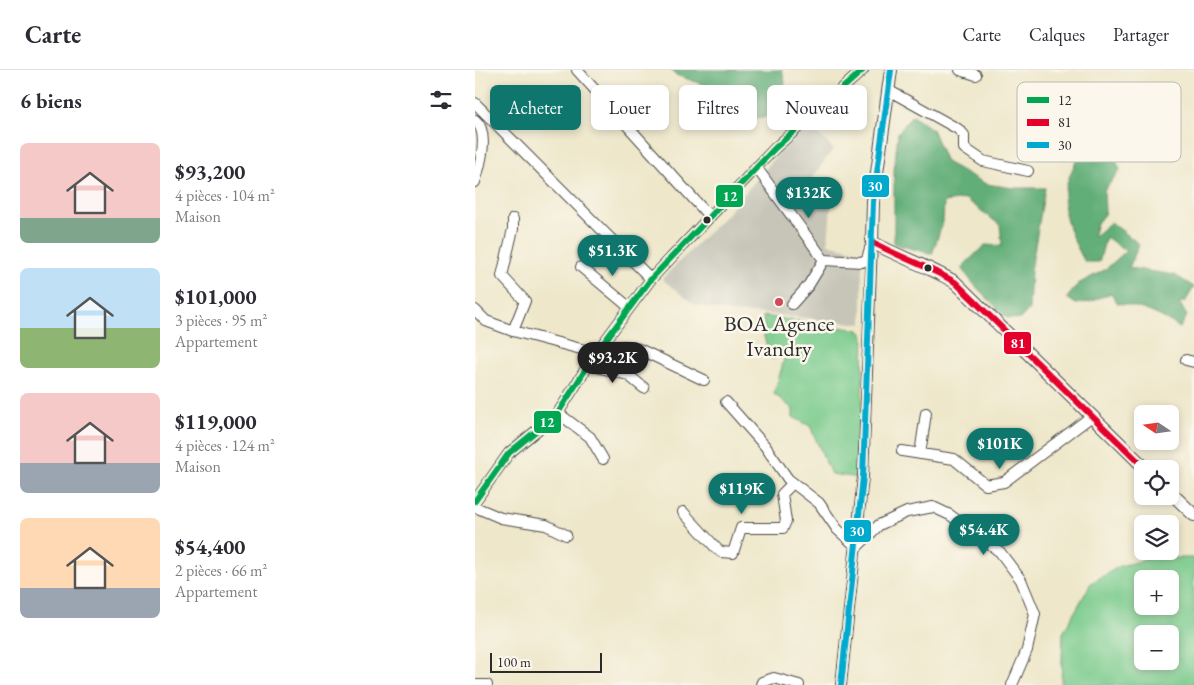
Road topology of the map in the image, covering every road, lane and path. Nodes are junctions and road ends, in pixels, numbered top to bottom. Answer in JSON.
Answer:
{"nodes":[{"id":1,"x":577,"y":70,"type":"edge"},
{"id":2,"x":863,"y":70,"type":"edge"},
{"id":3,"x":891,"y":70,"type":"edge"},
{"id":4,"x":959,"y":70,"type":"edge"},
{"id":5,"x":976,"y":75,"type":"dead end"},
{"id":6,"x":888,"y":90,"type":"junction"},
{"id":7,"x":475,"y":103,"type":"edge"},
{"id":8,"x":475,"y":120,"type":"edge"},
{"id":9,"x":756,"y":167,"type":"junction"},
{"id":10,"x":477,"y":168,"type":"edge"},
{"id":11,"x":1028,"y":171,"type":"dead end"},
{"id":12,"x":475,"y":182,"type":"edge"},
{"id":13,"x":709,"y":216,"type":"junction"},
{"id":14,"x":513,"y":219,"type":"dead end"},
{"id":15,"x":872,"y":242,"type":"junction"},
{"id":16,"x":824,"y":260,"type":"junction"},
{"id":17,"x":581,"y":267,"type":"dead end"},
{"id":18,"x":651,"y":278,"type":"junction"},
{"id":19,"x":792,"y":304,"type":"dead end"},
{"id":20,"x":629,"y":307,"type":"junction"},
{"id":21,"x":475,"y":310,"type":"edge"},
{"id":22,"x":513,"y":330,"type":"junction"},
{"id":23,"x":597,"y":350,"type":"junction"},
{"id":24,"x":589,"y":365,"type":"junction"},
{"id":25,"x":704,"y":380,"type":"dead end"},
{"id":26,"x":644,"y":388,"type":"dead end"},
{"id":27,"x":726,"y":402,"type":"dead end"},
{"id":28,"x":559,"y":413,"type":"junction"},
{"id":29,"x":926,"y":413,"type":"dead end"},
{"id":30,"x":1092,"y":416,"type":"junction"},
{"id":31,"x":902,"y":451,"type":"dead end"},
{"id":32,"x":920,"y":454,"type":"junction"},
{"id":33,"x":603,"y":459,"type":"dead end"},
{"id":34,"x":1137,"y":460,"type":"edge"},
{"id":35,"x":793,"y":483,"type":"junction"},
{"id":36,"x":1179,"y":501,"type":"edge"},
{"id":37,"x":475,"y":502,"type":"edge"},
{"id":38,"x":683,"y":512,"type":"dead end"},
{"id":39,"x":1194,"y":515,"type":"edge"},
{"id":40,"x":566,"y":535,"type":"dead end"},
{"id":41,"x":857,"y":547,"type":"junction"},
{"id":42,"x":477,"y":685,"type":"edge"},
{"id":43,"x":487,"y":685,"type":"edge"},
{"id":44,"x":761,"y":685,"type":"edge"},
{"id":45,"x":799,"y":685,"type":"edge"},
{"id":46,"x":841,"y":685,"type":"edge"},
{"id":47,"x":1012,"y":685,"type":"edge"}],
"edges":[{"from":1,"to":13,"type":"street"},
{"from":2,"to":9,"type":"street"},
{"from":3,"to":6,"type":"main road"},
{"from":4,"to":5,"type":"street"},
{"from":6,"to":11,"type":"street"},
{"from":6,"to":15,"type":"main road"},
{"from":7,"to":18,"type":"street"},
{"from":8,"to":10,"type":"street"},
{"from":9,"to":13,"type":"street"},
{"from":9,"to":16,"type":"street"},
{"from":10,"to":12,"type":"street"},
{"from":13,"to":18,"type":"street"},
{"from":14,"to":22,"type":"street"},
{"from":15,"to":16,"type":"street"},
{"from":15,"to":30,"type":"main road"},
{"from":15,"to":41,"type":"street"},
{"from":16,"to":19,"type":"street"},
{"from":17,"to":20,"type":"street"},
{"from":18,"to":20,"type":"street"},
{"from":20,"to":23,"type":"street"},
{"from":21,"to":22,"type":"street"},
{"from":22,"to":23,"type":"street"},
{"from":23,"to":24,"type":"street"},
{"from":23,"to":25,"type":"street"},
{"from":24,"to":26,"type":"street"},
{"from":24,"to":28,"type":"street"},
{"from":27,"to":35,"type":"street"},
{"from":28,"to":33,"type":"street"},
{"from":28,"to":37,"type":"street"},
{"from":29,"to":32,"type":"street"},
{"from":30,"to":32,"type":"street"},
{"from":30,"to":34,"type":"main road"},
{"from":31,"to":32,"type":"street"},
{"from":35,"to":38,"type":"street"},
{"from":35,"to":41,"type":"street"},
{"from":36,"to":39,"type":"main road"},
{"from":37,"to":40,"type":"street"},
{"from":41,"to":46,"type":"street"},
{"from":41,"to":47,"type":"street"},
{"from":42,"to":43,"type":"street"},
{"from":44,"to":45,"type":"street"}]}
